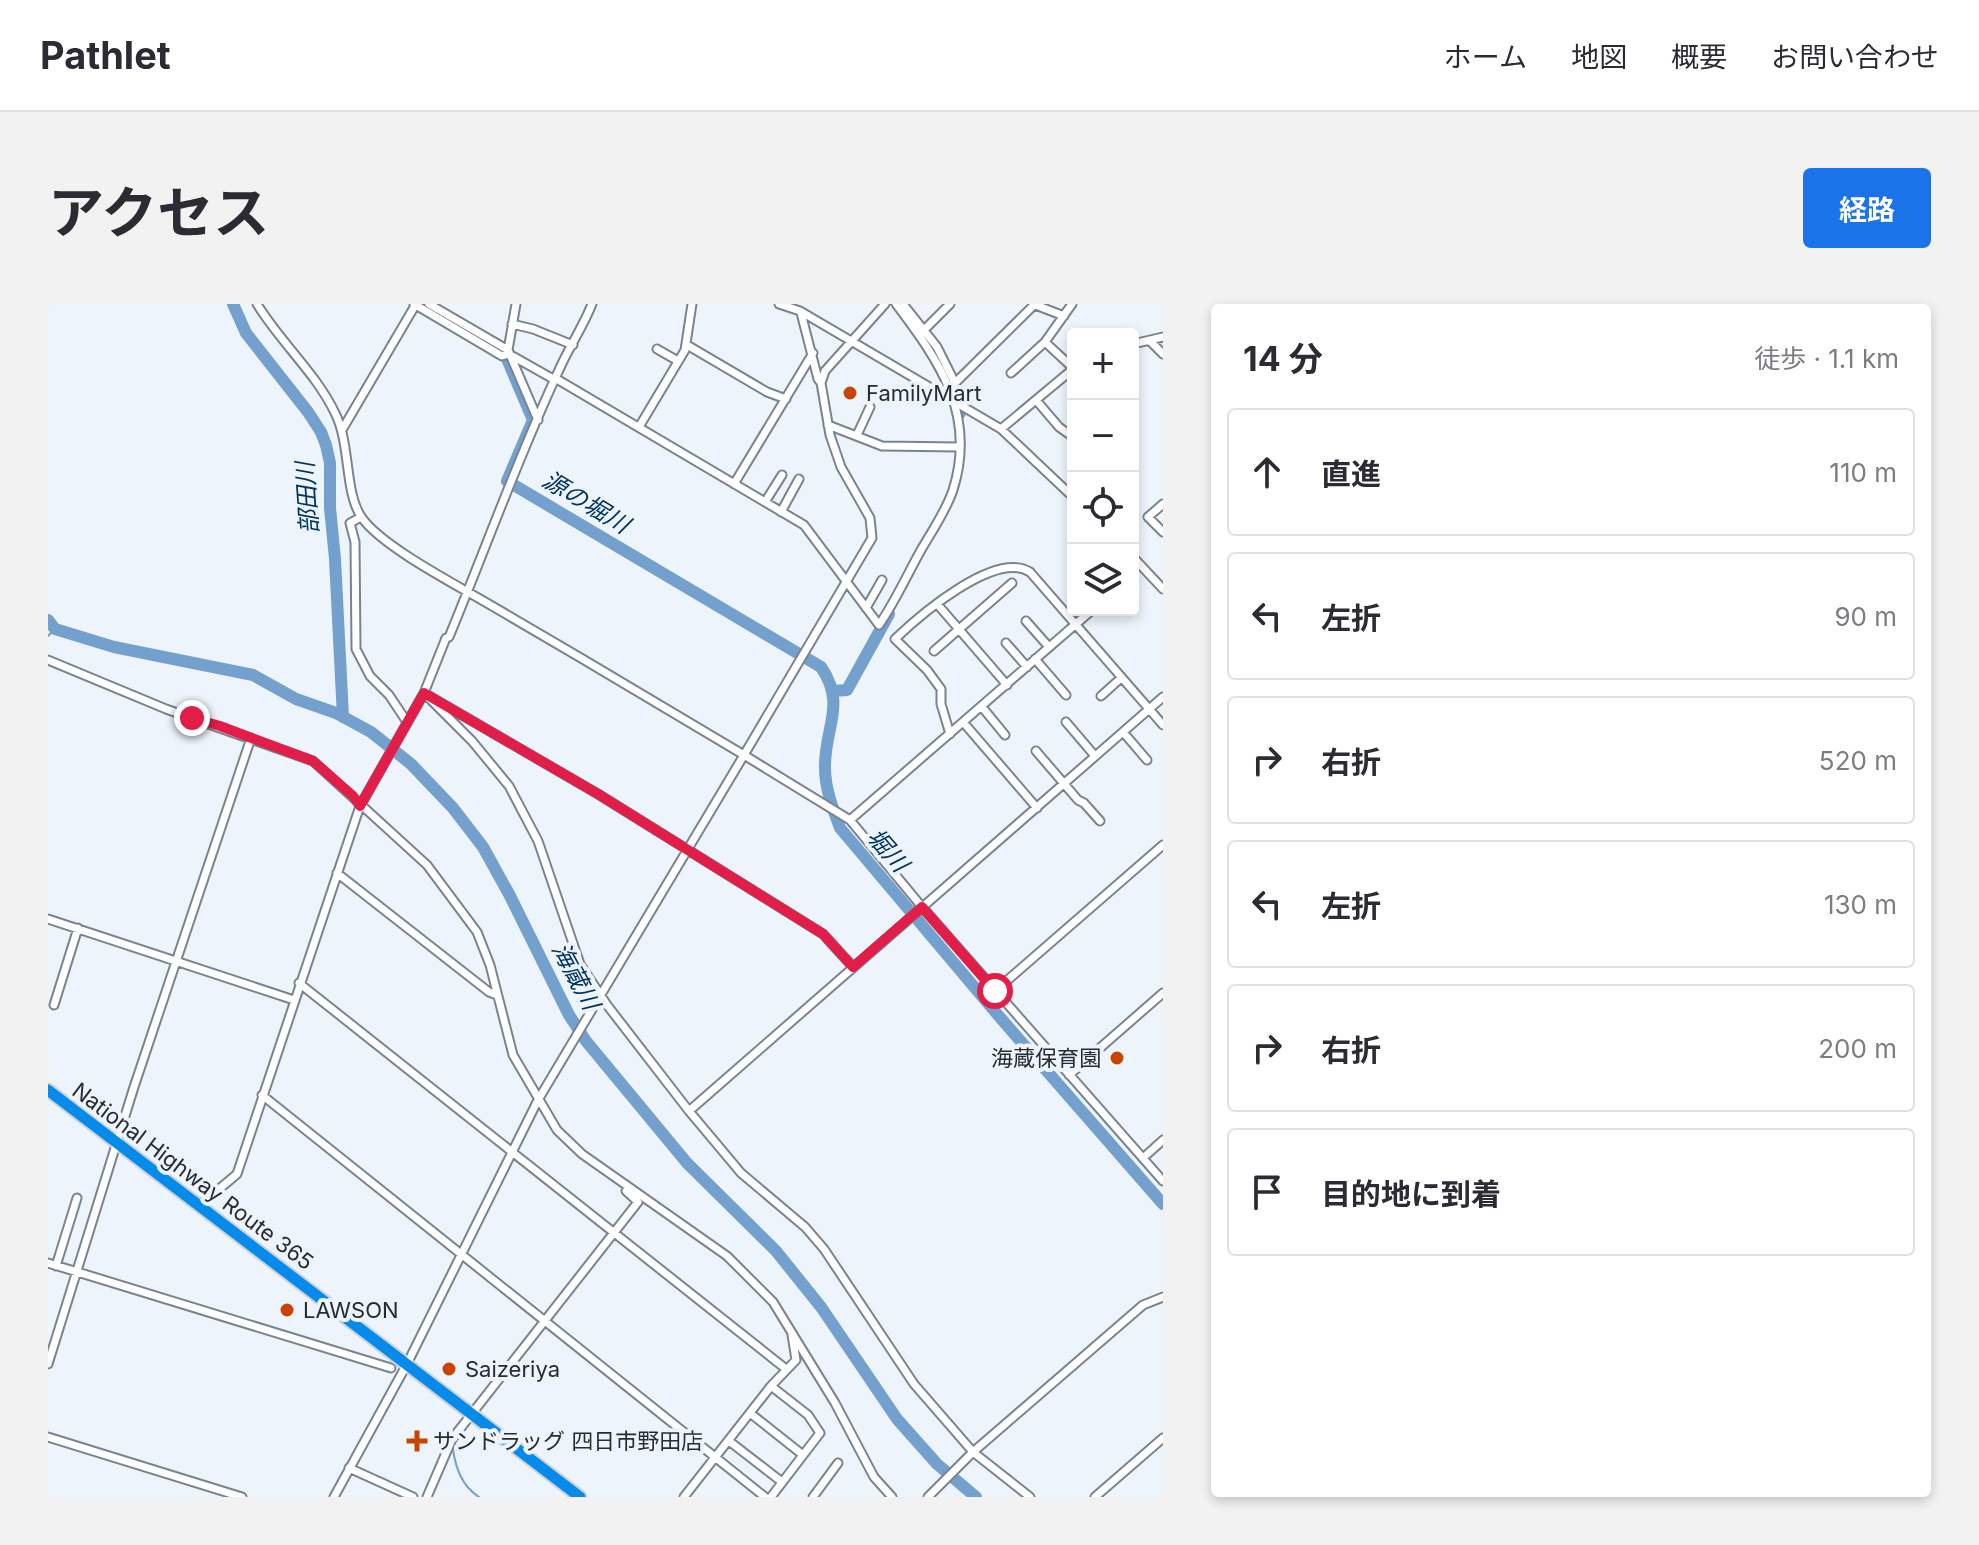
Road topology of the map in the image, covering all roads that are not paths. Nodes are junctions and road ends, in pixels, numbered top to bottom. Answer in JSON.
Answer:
{"nodes":[{"id":1,"x":257,"y":304,"type":"edge"},
{"id":2,"x":415,"y":304,"type":"edge"},
{"id":3,"x":429,"y":304,"type":"edge"},
{"id":4,"x":516,"y":304,"type":"edge"},
{"id":5,"x":592,"y":304,"type":"edge"},
{"id":6,"x":692,"y":304,"type":"edge"},
{"id":7,"x":779,"y":304,"type":"edge"},
{"id":8,"x":885,"y":304,"type":"edge"},
{"id":9,"x":896,"y":304,"type":"edge"},
{"id":10,"x":903,"y":304,"type":"edge"},
{"id":11,"x":950,"y":304,"type":"edge"},
{"id":12,"x":1034,"y":304,"type":"edge"},
{"id":13,"x":1072,"y":304,"type":"edge"},
{"id":14,"x":800,"y":311,"type":"junction"},
{"id":15,"x":1064,"y":316,"type":"junction"},
{"id":16,"x":512,"y":324,"type":"junction"},
{"id":17,"x":924,"y":330,"type":"junction"},
{"id":18,"x":1163,"y":337,"type":"edge"},
{"id":19,"x":852,"y":341,"type":"junction"},
{"id":20,"x":1150,"y":341,"type":"junction"},
{"id":21,"x":1045,"y":342,"type":"junction"},
{"id":22,"x":1139,"y":343,"type":"edge"},
{"id":23,"x":573,"y":345,"type":"junction"},
{"id":24,"x":687,"y":345,"type":"junction"},
{"id":25,"x":657,"y":349,"type":"dead end"},
{"id":26,"x":813,"y":353,"type":"junction"},
{"id":27,"x":507,"y":354,"type":"junction"},
{"id":28,"x":1163,"y":354,"type":"edge"},
{"id":29,"x":678,"y":361,"type":"junction"},
{"id":30,"x":1067,"y":363,"type":"edge"},
{"id":31,"x":1011,"y":373,"type":"dead end"},
{"id":32,"x":1067,"y":374,"type":"edge"},
{"id":33,"x":555,"y":379,"type":"junction"},
{"id":34,"x":821,"y":383,"type":"junction"},
{"id":35,"x":952,"y":385,"type":"junction"},
{"id":36,"x":786,"y":399,"type":"junction"},
{"id":37,"x":1036,"y":400,"type":"junction"},
{"id":38,"x":958,"y":404,"type":"junction"},
{"id":39,"x":870,"y":407,"type":"dead end"},
{"id":40,"x":538,"y":420,"type":"junction"},
{"id":41,"x":828,"y":425,"type":"junction"},
{"id":42,"x":639,"y":427,"type":"junction"},
{"id":43,"x":1001,"y":429,"type":"junction"},
{"id":44,"x":342,"y":430,"type":"junction"},
{"id":45,"x":1067,"y":431,"type":"edge"},
{"id":46,"x":857,"y":435,"type":"junction"},
{"id":47,"x":959,"y":447,"type":"junction"},
{"id":48,"x":782,"y":475,"type":"dead end"},
{"id":49,"x":799,"y":479,"type":"dead end"},
{"id":50,"x":734,"y":484,"type":"junction"},
{"id":51,"x":1067,"y":491,"type":"edge"},
{"id":52,"x":765,"y":502,"type":"junction"},
{"id":53,"x":1163,"y":504,"type":"edge"},
{"id":54,"x":781,"y":512,"type":"junction"},
{"id":55,"x":361,"y":517,"type":"junction"},
{"id":56,"x":1163,"y":532,"type":"edge"},
{"id":57,"x":1139,"y":563,"type":"edge"},
{"id":58,"x":1142,"y":566,"type":"junction"},
{"id":59,"x":1139,"y":569,"type":"edge"},
{"id":60,"x":882,"y":580,"type":"dead end"},
{"id":61,"x":846,"y":581,"type":"junction"},
{"id":62,"x":1012,"y":583,"type":"dead end"},
{"id":63,"x":1163,"y":589,"type":"edge"},
{"id":64,"x":469,"y":592,"type":"junction"},
{"id":65,"x":938,"y":605,"type":"junction"},
{"id":66,"x":866,"y":608,"type":"junction"},
{"id":67,"x":1085,"y":616,"type":"edge"},
{"id":68,"x":1026,"y":621,"type":"dead end"},
{"id":69,"x":1075,"y":625,"type":"junction"},
{"id":70,"x":959,"y":629,"type":"junction"},
{"id":71,"x":1006,"y":643,"type":"dead end"},
{"id":72,"x":1049,"y":647,"type":"junction"},
{"id":73,"x":934,"y":651,"type":"dead end"},
{"id":74,"x":1035,"y":659,"type":"junction"},
{"id":75,"x":48,"y":660,"type":"edge"},
{"id":76,"x":1027,"y":667,"type":"junction"},
{"id":77,"x":1121,"y":678,"type":"junction"},
{"id":78,"x":1007,"y":685,"type":"junction"},
{"id":79,"x":424,"y":693,"type":"junction"},
{"id":80,"x":1066,"y":695,"type":"dead end"},
{"id":81,"x":1101,"y":696,"type":"dead end"},
{"id":82,"x":1163,"y":697,"type":"edge"},
{"id":83,"x":982,"y":707,"type":"junction"},
{"id":84,"x":1149,"y":710,"type":"junction"},
{"id":85,"x":407,"y":722,"type":"junction"},
{"id":86,"x":963,"y":722,"type":"junction"},
{"id":87,"x":1066,"y":722,"type":"dead end"},
{"id":88,"x":1163,"y":725,"type":"edge"},
{"id":89,"x":1123,"y":732,"type":"junction"},
{"id":90,"x":950,"y":734,"type":"junction"},
{"id":91,"x":1005,"y":735,"type":"dead end"},
{"id":92,"x":251,"y":738,"type":"junction"},
{"id":93,"x":1036,"y":751,"type":"dead end"},
{"id":94,"x":744,"y":755,"type":"junction"},
{"id":95,"x":1095,"y":756,"type":"junction"},
{"id":96,"x":1147,"y":760,"type":"dead end"},
{"id":97,"x":1064,"y":784,"type":"junction"},
{"id":98,"x":360,"y":806,"type":"junction"},
{"id":99,"x":1037,"y":808,"type":"junction"},
{"id":100,"x":850,"y":820,"type":"junction"},
{"id":101,"x":1100,"y":821,"type":"dead end"},
{"id":102,"x":1163,"y":845,"type":"edge"},
{"id":103,"x":687,"y":852,"type":"junction"},
{"id":104,"x":337,"y":873,"type":"junction"},
{"id":105,"x":921,"y":908,"type":"junction"},
{"id":106,"x":48,"y":919,"type":"edge"},
{"id":107,"x":78,"y":928,"type":"junction"},
{"id":108,"x":176,"y":960,"type":"junction"},
{"id":109,"x":853,"y":967,"type":"junction"},
{"id":110,"x":299,"y":983,"type":"junction"},
{"id":111,"x":995,"y":991,"type":"junction"},
{"id":112,"x":1163,"y":993,"type":"edge"},
{"id":113,"x":497,"y":995,"type":"junction"},
{"id":114,"x":600,"y":996,"type":"junction"},
{"id":115,"x":294,"y":1000,"type":"junction"},
{"id":116,"x":54,"y":1005,"type":"dead end"},
{"id":117,"x":1069,"y":1075,"type":"junction"},
{"id":118,"x":49,"y":1092,"type":"edge"},
{"id":119,"x":262,"y":1095,"type":"junction"},
{"id":120,"x":538,"y":1100,"type":"junction"},
{"id":121,"x":689,"y":1111,"type":"junction"},
{"id":122,"x":1163,"y":1140,"type":"edge"},
{"id":123,"x":116,"y":1144,"type":"junction"},
{"id":124,"x":510,"y":1150,"type":"junction"},
{"id":125,"x":1143,"y":1158,"type":"junction"},
{"id":126,"x":610,"y":1175,"type":"junction"},
{"id":127,"x":1163,"y":1181,"type":"edge"},
{"id":128,"x":77,"y":1198,"type":"dead end"},
{"id":129,"x":199,"y":1206,"type":"junction"},
{"id":130,"x":614,"y":1233,"type":"junction"},
{"id":131,"x":460,"y":1253,"type":"junction"},
{"id":132,"x":52,"y":1264,"type":"edge"},
{"id":133,"x":77,"y":1272,"type":"junction"},
{"id":134,"x":1163,"y":1297,"type":"edge"},
{"id":135,"x":546,"y":1320,"type":"junction"},
{"id":136,"x":792,"y":1329,"type":"junction"},
{"id":137,"x":796,"y":1360,"type":"junction"},
{"id":138,"x":48,"y":1364,"type":"edge"},
{"id":139,"x":407,"y":1364,"type":"junction"},
{"id":140,"x":391,"y":1368,"type":"dead end"},
{"id":141,"x":786,"y":1369,"type":"junction"},
{"id":142,"x":818,"y":1374,"type":"junction"},
{"id":143,"x":771,"y":1386,"type":"junction"},
{"id":144,"x":750,"y":1413,"type":"junction"},
{"id":145,"x":470,"y":1414,"type":"junction"},
{"id":146,"x":48,"y":1437,"type":"edge"},
{"id":147,"x":1163,"y":1438,"type":"edge"},
{"id":148,"x":729,"y":1441,"type":"junction"},
{"id":149,"x":973,"y":1452,"type":"junction"},
{"id":150,"x":803,"y":1455,"type":"junction"},
{"id":151,"x":717,"y":1456,"type":"junction"},
{"id":152,"x":838,"y":1463,"type":"dead end"},
{"id":153,"x":349,"y":1468,"type":"junction"},
{"id":154,"x":782,"y":1482,"type":"junction"},
{"id":155,"x":242,"y":1497,"type":"edge"},
{"id":156,"x":334,"y":1497,"type":"edge"},
{"id":157,"x":413,"y":1497,"type":"edge"},
{"id":158,"x":427,"y":1497,"type":"edge"},
{"id":159,"x":580,"y":1497,"type":"edge"},
{"id":160,"x":684,"y":1497,"type":"edge"},
{"id":161,"x":768,"y":1497,"type":"edge"},
{"id":162,"x":813,"y":1497,"type":"edge"},
{"id":163,"x":892,"y":1497,"type":"edge"},
{"id":164,"x":928,"y":1497,"type":"edge"},
{"id":165,"x":1030,"y":1497,"type":"edge"},
{"id":166,"x":1095,"y":1497,"type":"edge"}],
"edges":[{"from":1,"to":44,"type":"street"},
{"from":2,"to":27,"type":"street"},
{"from":2,"to":44,"type":"street"},
{"from":3,"to":27,"type":"street"},
{"from":4,"to":16,"type":"street"},
{"from":5,"to":23,"type":"street"},
{"from":6,"to":24,"type":"street"},
{"from":7,"to":14,"type":"street"},
{"from":8,"to":19,"type":"street"},
{"from":9,"to":35,"type":"street"},
{"from":10,"to":17,"type":"street"},
{"from":11,"to":17,"type":"street"},
{"from":12,"to":15,"type":"street"},
{"from":12,"to":35,"type":"street"},
{"from":13,"to":15,"type":"street"},
{"from":14,"to":19,"type":"street"},
{"from":14,"to":26,"type":"street"},
{"from":15,"to":21,"type":"street"},
{"from":16,"to":23,"type":"street"},
{"from":16,"to":27,"type":"street"},
{"from":17,"to":35,"type":"street"},
{"from":18,"to":20,"type":"street"},
{"from":19,"to":34,"type":"street"},
{"from":19,"to":38,"type":"street"},
{"from":20,"to":22,"type":"street"},
{"from":20,"to":28,"type":"street"},
{"from":21,"to":30,"type":"street"},
{"from":21,"to":31,"type":"street"},
{"from":23,"to":33,"type":"street"},
{"from":24,"to":29,"type":"street"},
{"from":24,"to":36,"type":"street"},
{"from":25,"to":29,"type":"street"},
{"from":26,"to":34,"type":"street"},
{"from":26,"to":36,"type":"street"},
{"from":27,"to":33,"type":"street"},
{"from":27,"to":40,"type":"street"},
{"from":29,"to":42,"type":"street"},
{"from":32,"to":37,"type":"street"},
{"from":33,"to":40,"type":"street"},
{"from":33,"to":42,"type":"street"},
{"from":34,"to":41,"type":"street"},
{"from":35,"to":38,"type":"street"},
{"from":36,"to":50,"type":"street"},
{"from":37,"to":43,"type":"street"},
{"from":37,"to":45,"type":"street"},
{"from":38,"to":43,"type":"street"},
{"from":38,"to":47,"type":"street"},
{"from":39,"to":46,"type":"street"},
{"from":40,"to":64,"type":"street"},
{"from":41,"to":46,"type":"street"},
{"from":41,"to":61,"type":"street"},
{"from":42,"to":50,"type":"street"},
{"from":43,"to":51,"type":"street"},
{"from":44,"to":55,"type":"street"},
{"from":46,"to":47,"type":"street"},
{"from":47,"to":66,"type":"street"},
{"from":48,"to":52,"type":"street"},
{"from":49,"to":54,"type":"street"},
{"from":50,"to":52,"type":"street"},
{"from":52,"to":54,"type":"street"},
{"from":53,"to":56,"type":"street"},
{"from":54,"to":61,"type":"street"},
{"from":55,"to":64,"type":"street"},
{"from":55,"to":85,"type":"street"},
{"from":57,"to":58,"type":"street"},
{"from":58,"to":59,"type":"street"},
{"from":58,"to":63,"type":"street"},
{"from":60,"to":66,"type":"street"},
{"from":61,"to":66,"type":"street"},
{"from":61,"to":94,"type":"street"},
{"from":62,"to":70,"type":"street"},
{"from":64,"to":79,"type":"street"},
{"from":64,"to":94,"type":"street"},
{"from":65,"to":69,"type":"street"},
{"from":65,"to":70,"type":"street"},
{"from":65,"to":90,"type":"street"},
{"from":67,"to":69,"type":"street"},
{"from":68,"to":72,"type":"street"},
{"from":69,"to":72,"type":"street"},
{"from":69,"to":77,"type":"street"},
{"from":70,"to":73,"type":"street"},
{"from":70,"to":78,"type":"street"},
{"from":71,"to":76,"type":"street"},
{"from":72,"to":74,"type":"street"},
{"from":74,"to":76,"type":"street"},
{"from":74,"to":80,"type":"street"},
{"from":75,"to":92,"type":"street"},
{"from":76,"to":78,"type":"street"},
{"from":77,"to":81,"type":"street"},
{"from":77,"to":84,"type":"street"},
{"from":78,"to":83,"type":"street"},
{"from":79,"to":85,"type":"street"},
{"from":79,"to":103,"type":"street"},
{"from":79,"to":114,"type":"street"},
{"from":82,"to":84,"type":"street"},
{"from":83,"to":86,"type":"street"},
{"from":83,"to":91,"type":"street"},
{"from":84,"to":88,"type":"street"},
{"from":84,"to":89,"type":"street"},
{"from":85,"to":98,"type":"street"},
{"from":86,"to":90,"type":"street"},
{"from":86,"to":99,"type":"street"},
{"from":87,"to":95,"type":"street"},
{"from":89,"to":95,"type":"street"},
{"from":89,"to":96,"type":"street"},
{"from":90,"to":100,"type":"street"},
{"from":92,"to":98,"type":"street"},
{"from":92,"to":108,"type":"street"},
{"from":93,"to":97,"type":"street"},
{"from":94,"to":100,"type":"street"},
{"from":94,"to":103,"type":"street"},
{"from":95,"to":97,"type":"street"},
{"from":97,"to":99,"type":"street"},
{"from":97,"to":101,"type":"street"},
{"from":98,"to":104,"type":"street"},
{"from":98,"to":113,"type":"street"},
{"from":99,"to":105,"type":"street"},
{"from":100,"to":105,"type":"street"},
{"from":102,"to":111,"type":"street"},
{"from":103,"to":109,"type":"street"},
{"from":103,"to":114,"type":"street"},
{"from":104,"to":110,"type":"street"},
{"from":104,"to":113,"type":"street"},
{"from":105,"to":109,"type":"street"},
{"from":105,"to":111,"type":"street"},
{"from":106,"to":107,"type":"street"},
{"from":107,"to":108,"type":"street"},
{"from":107,"to":116,"type":"street"},
{"from":108,"to":115,"type":"street"},
{"from":108,"to":123,"type":"street"},
{"from":109,"to":121,"type":"street"},
{"from":110,"to":115,"type":"street"},
{"from":110,"to":124,"type":"street"},
{"from":111,"to":117,"type":"street"},
{"from":112,"to":117,"type":"street"},
{"from":113,"to":120,"type":"street"},
{"from":114,"to":120,"type":"street"},
{"from":114,"to":121,"type":"street"},
{"from":115,"to":119,"type":"street"},
{"from":117,"to":125,"type":"street"},
{"from":118,"to":123,"type":"highway","name":"National Highway Route 365"},
{"from":119,"to":129,"type":"street"},
{"from":119,"to":131,"type":"street"},
{"from":120,"to":124,"type":"street"},
{"from":120,"to":126,"type":"street"},
{"from":121,"to":149,"type":"street"},
{"from":122,"to":125,"type":"street"},
{"from":123,"to":129,"type":"highway","name":"National Highway Route 365"},
{"from":123,"to":133,"type":"street"},
{"from":124,"to":130,"type":"street"},
{"from":124,"to":131,"type":"street"},
{"from":125,"to":127,"type":"street"},
{"from":126,"to":130,"type":"street"},
{"from":126,"to":136,"type":"street"},
{"from":128,"to":132,"type":"street"},
{"from":129,"to":139,"type":"highway","name":"National Highway Route 365"},
{"from":130,"to":135,"type":"street"},
{"from":130,"to":141,"type":"street"},
{"from":131,"to":135,"type":"street"},
{"from":131,"to":139,"type":"street"},
{"from":132,"to":133,"type":"street"},
{"from":133,"to":138,"type":"street"},
{"from":133,"to":140,"type":"street"},
{"from":134,"to":149,"type":"street"},
{"from":135,"to":145,"type":"street"},
{"from":135,"to":151,"type":"street"},
{"from":136,"to":137,"type":"street"},
{"from":136,"to":142,"type":"street"},
{"from":137,"to":141,"type":"street"},
{"from":137,"to":142,"type":"street"},
{"from":139,"to":145,"type":"highway","name":"National Highway Route 365"},
{"from":139,"to":153,"type":"street"},
{"from":141,"to":143,"type":"street"},
{"from":142,"to":163,"type":"street"},
{"from":143,"to":144,"type":"street"},
{"from":143,"to":150,"type":"street"},
{"from":144,"to":148,"type":"street"},
{"from":144,"to":150,"type":"street"},
{"from":145,"to":158,"type":"street"},
{"from":145,"to":159,"type":"highway","name":"National Highway Route 365"},
{"from":146,"to":155,"type":"street"},
{"from":147,"to":166,"type":"street"},
{"from":148,"to":151,"type":"street"},
{"from":148,"to":154,"type":"street"},
{"from":149,"to":164,"type":"street"},
{"from":149,"to":165,"type":"street"},
{"from":150,"to":154,"type":"street"},
{"from":151,"to":160,"type":"street"},
{"from":151,"to":161,"type":"street"},
{"from":152,"to":162,"type":"street"},
{"from":153,"to":156,"type":"street"},
{"from":153,"to":157,"type":"street"},
{"from":154,"to":161,"type":"street"}]}
